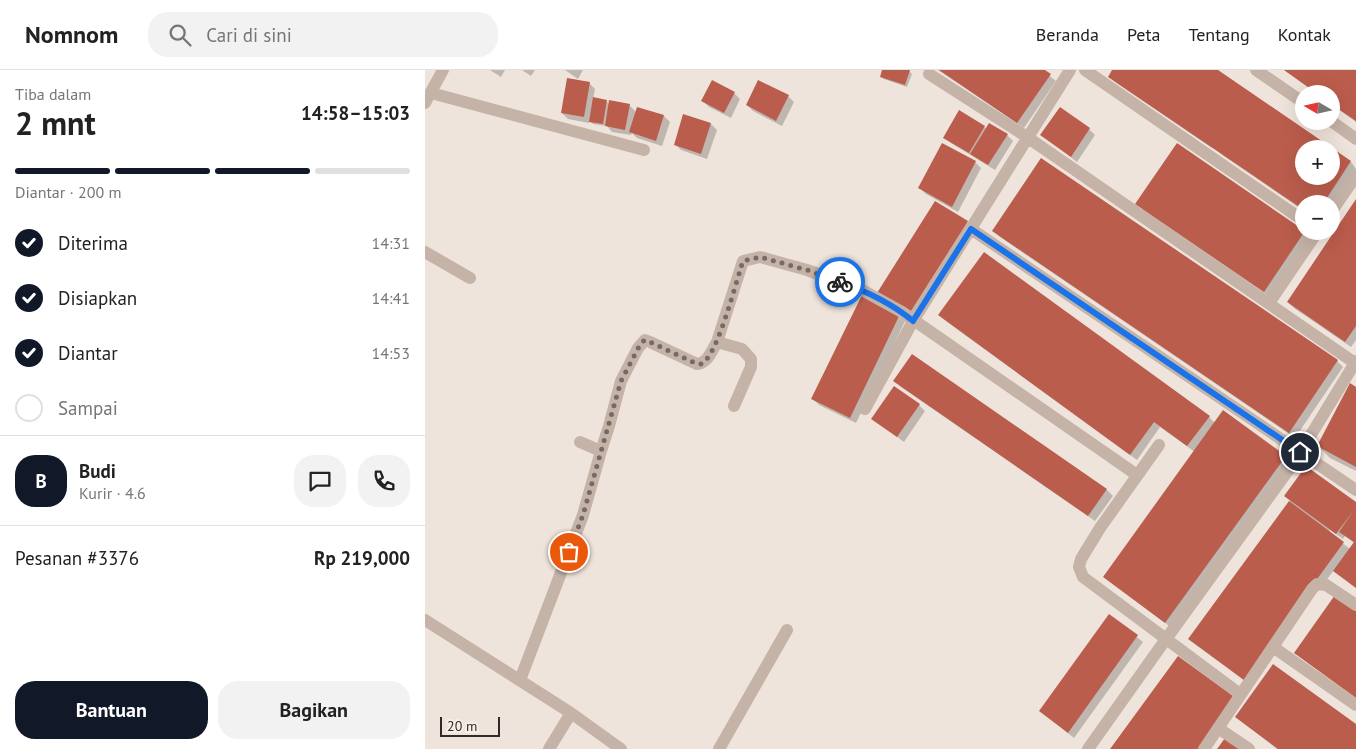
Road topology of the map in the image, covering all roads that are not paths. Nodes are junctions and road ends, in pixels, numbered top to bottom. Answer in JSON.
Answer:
{"nodes":[{"id":1,"x":443,"y":70,"type":"edge"},
{"id":2,"x":1070,"y":70,"type":"edge"},
{"id":3,"x":1085,"y":70,"type":"edge"},
{"id":4,"x":1256,"y":70,"type":"edge"},
{"id":5,"x":929,"y":74,"type":"dead end"},
{"id":6,"x":1295,"y":97,"type":"edge"},
{"id":7,"x":428,"y":98,"type":"edge"},
{"id":8,"x":1340,"y":127,"type":"edge"},
{"id":9,"x":1027,"y":137,"type":"junction"},
{"id":10,"x":1356,"y":139,"type":"edge"},
{"id":11,"x":643,"y":150,"type":"dead end"},
{"id":12,"x":1356,"y":176,"type":"edge"},
{"id":13,"x":1340,"y":199,"type":"edge"},
{"id":14,"x":1295,"y":215,"type":"edge"},
{"id":15,"x":971,"y":229,"type":"junction"},
{"id":16,"x":1312,"y":240,"type":"edge"},
{"id":17,"x":425,"y":252,"type":"edge"},
{"id":18,"x":471,"y":278,"type":"dead end"},
{"id":19,"x":1269,"y":303,"type":"junction"},
{"id":20,"x":913,"y":321,"type":"junction"},
{"id":21,"x":717,"y":342,"type":"junction"},
{"id":22,"x":1355,"y":362,"type":"edge"},
{"id":23,"x":734,"y":406,"type":"dead end"},
{"id":24,"x":865,"y":408,"type":"dead end"},
{"id":25,"x":580,"y":442,"type":"dead end"},
{"id":26,"x":1159,"y":445,"type":"dead end"},
{"id":27,"x":601,"y":451,"type":"junction"},
{"id":28,"x":1300,"y":452,"type":"junction"},
{"id":29,"x":1137,"y":475,"type":"junction"},
{"id":30,"x":1356,"y":490,"type":"edge"},
{"id":31,"x":1356,"y":605,"type":"edge"},
{"id":32,"x":425,"y":620,"type":"edge"},
{"id":33,"x":787,"y":630,"type":"dead end"},
{"id":34,"x":1165,"y":639,"type":"junction"},
{"id":35,"x":1273,"y":647,"type":"junction"},
{"id":36,"x":519,"y":680,"type":"junction"},
{"id":37,"x":1240,"y":694,"type":"junction"},
{"id":38,"x":1356,"y":705,"type":"edge"},
{"id":39,"x":571,"y":714,"type":"junction"},
{"id":40,"x":1218,"y":728,"type":"junction"},
{"id":41,"x":549,"y":749,"type":"edge"},
{"id":42,"x":621,"y":749,"type":"edge"},
{"id":43,"x":719,"y":749,"type":"edge"},
{"id":44,"x":1088,"y":749,"type":"edge"},
{"id":45,"x":1204,"y":749,"type":"edge"},
{"id":46,"x":1249,"y":749,"type":"edge"}],
"edges":[{"from":1,"to":7,"type":"street"},
{"from":2,"to":9,"type":"street"},
{"from":3,"to":14,"type":"street"},
{"from":4,"to":6,"type":"street"},
{"from":5,"to":9,"type":"street"},
{"from":7,"to":11,"type":"street"},
{"from":8,"to":10,"type":"street"},
{"from":9,"to":15,"type":"street"},
{"from":9,"to":19,"type":"street"},
{"from":12,"to":13,"type":"street"},
{"from":15,"to":20,"type":"street"},
{"from":15,"to":28,"type":"street"},
{"from":16,"to":19,"type":"street"},
{"from":17,"to":18,"type":"street"},
{"from":19,"to":22,"type":"street"},
{"from":20,"to":21,"type":"street"},
{"from":20,"to":24,"type":"street"},
{"from":20,"to":29,"type":"street"},
{"from":21,"to":23,"type":"street"},
{"from":21,"to":27,"type":"street"},
{"from":22,"to":28,"type":"street"},
{"from":25,"to":27,"type":"street"},
{"from":26,"to":29,"type":"street"},
{"from":27,"to":36,"type":"street"},
{"from":28,"to":30,"type":"street"},
{"from":28,"to":34,"type":"street"},
{"from":29,"to":34,"type":"street"},
{"from":31,"to":35,"type":"street"},
{"from":32,"to":36,"type":"street"},
{"from":33,"to":43,"type":"street"},
{"from":34,"to":37,"type":"street"},
{"from":34,"to":44,"type":"street"},
{"from":35,"to":37,"type":"street"},
{"from":35,"to":38,"type":"street"},
{"from":36,"to":39,"type":"street"},
{"from":37,"to":40,"type":"street"},
{"from":39,"to":41,"type":"street"},
{"from":39,"to":42,"type":"street"},
{"from":40,"to":45,"type":"street"},
{"from":40,"to":46,"type":"street"}]}
